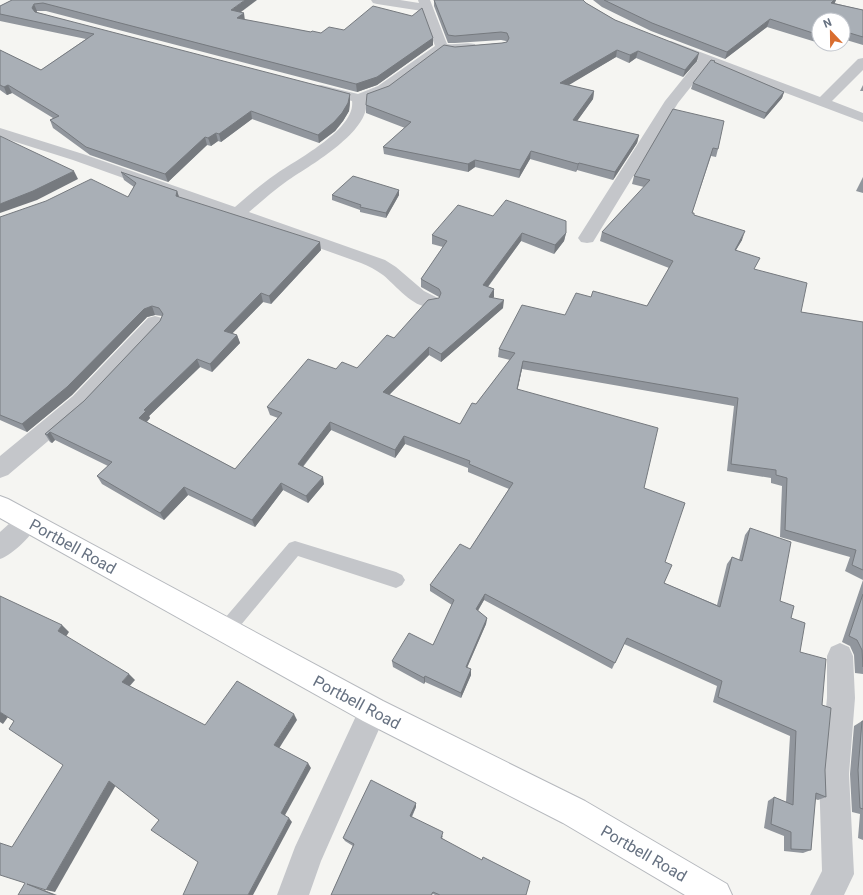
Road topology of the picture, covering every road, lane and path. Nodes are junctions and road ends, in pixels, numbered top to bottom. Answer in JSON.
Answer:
{"nodes":[{"id":1,"x":377,"y":0,"type":"edge"},
{"id":2,"x":426,"y":4,"type":"edge"},
{"id":3,"x":659,"y":40,"type":"edge"},
{"id":4,"x":442,"y":47,"type":"junction"},
{"id":5,"x":480,"y":47,"type":"edge"},
{"id":6,"x":706,"y":59,"type":"junction"},
{"id":7,"x":863,"y":62,"type":"edge"},
{"id":8,"x":310,"y":86,"type":"edge"},
{"id":9,"x":358,"y":98,"type":"junction"},
{"id":10,"x":822,"y":103,"type":"junction"},
{"id":11,"x":863,"y":118,"type":"edge"},
{"id":12,"x":0,"y":132,"type":"edge"},
{"id":13,"x":113,"y":170,"type":"junction"},
{"id":14,"x":92,"y":181,"type":"edge"},
{"id":15,"x":237,"y":213,"type":"junction"},
{"id":16,"x":587,"y":238,"type":"dead end"},
{"id":17,"x":431,"y":302,"type":"edge"},
{"id":18,"x":155,"y":323,"type":"dead end"},
{"id":19,"x":0,"y":469,"type":"edge"},
{"id":20,"x":0,"y":506,"type":"edge"},
{"id":21,"x":28,"y":521,"type":"junction"},
{"id":22,"x":0,"y":548,"type":"edge"},
{"id":23,"x":396,"y":580,"type":"dead end"},
{"id":24,"x":225,"y":631,"type":"junction"},
{"id":25,"x":840,"y":656,"type":"dead end"},
{"id":26,"x":373,"y":711,"type":"junction"},
{"id":27,"x":293,"y":895,"type":"edge"},
{"id":28,"x":716,"y":895,"type":"edge"},
{"id":29,"x":826,"y":895,"type":"edge"}],
"edges":[{"from":1,"to":2,"type":"street"},
{"from":2,"to":4,"type":"street"},
{"from":3,"to":6,"type":"street"},
{"from":4,"to":5,"type":"street"},
{"from":4,"to":9,"type":"street"},
{"from":6,"to":10,"type":"street"},
{"from":6,"to":16,"type":"street"},
{"from":7,"to":10,"type":"street"},
{"from":8,"to":9,"type":"street"},
{"from":9,"to":15,"type":"street"},
{"from":10,"to":11,"type":"street"},
{"from":12,"to":13,"type":"street"},
{"from":13,"to":14,"type":"street"},
{"from":13,"to":15,"type":"street"},
{"from":15,"to":17,"type":"street"},
{"from":18,"to":19,"type":"street"},
{"from":20,"to":21,"type":"main road","name":"Portbell Road"},
{"from":21,"to":22,"type":"street"},
{"from":21,"to":24,"type":"main road","name":"Portbell Road"},
{"from":23,"to":24,"type":"lane"},
{"from":24,"to":26,"type":"main road","name":"Portbell Road"},
{"from":25,"to":29,"type":"street"},
{"from":26,"to":27,"type":"street"},
{"from":26,"to":28,"type":"main road","name":"Portbell Road"}]}
